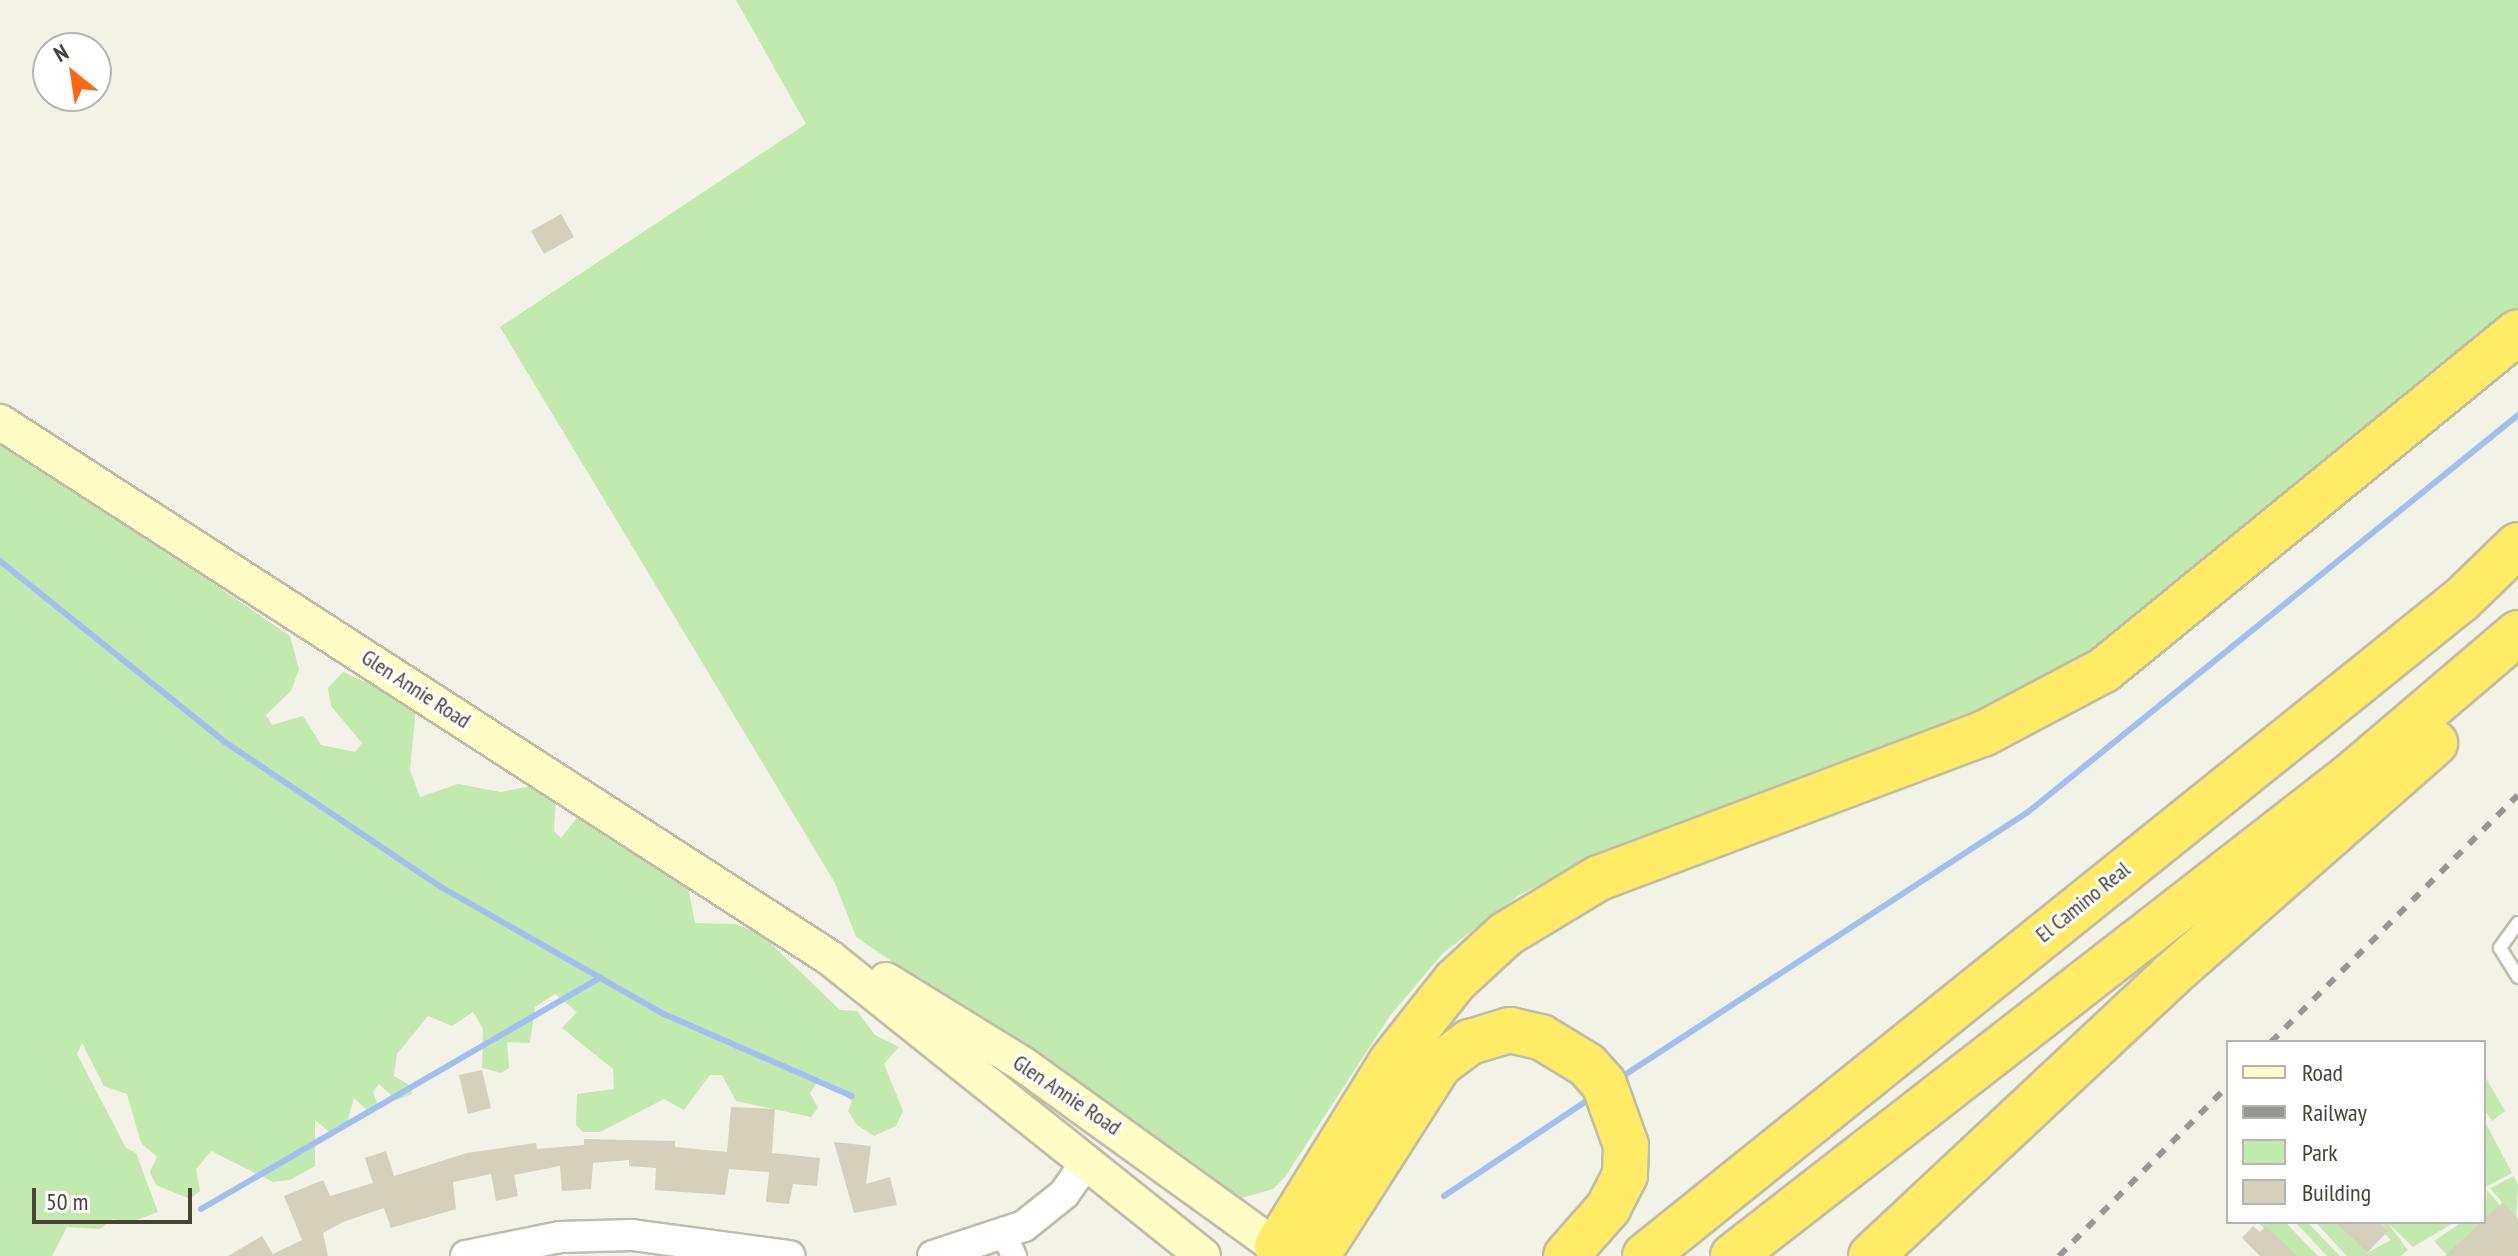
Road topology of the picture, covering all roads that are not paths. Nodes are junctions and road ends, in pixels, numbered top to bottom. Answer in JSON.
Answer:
{"nodes":[{"id":1,"x":2518,"y":332,"type":"edge"},
{"id":2,"x":0,"y":422,"type":"edge"},
{"id":3,"x":2518,"y":545,"type":"edge"},
{"id":4,"x":2518,"y":633,"type":"edge"},
{"id":5,"x":2518,"y":665,"type":"edge"},
{"id":6,"x":2518,"y":923,"type":"edge"},
{"id":7,"x":830,"y":958,"type":"junction"},
{"id":8,"x":2518,"y":977,"type":"edge"},
{"id":9,"x":1086,"y":1162,"type":"junction"},
{"id":10,"x":1010,"y":1246,"type":"edge"},
{"id":11,"x":1289,"y":1254,"type":"edge"},
{"id":12,"x":775,"y":1255,"type":"edge"},
{"id":13,"x":466,"y":1256,"type":"edge"},
{"id":14,"x":933,"y":1256,"type":"edge"},
{"id":15,"x":1203,"y":1256,"type":"edge"},
{"id":16,"x":1566,"y":1256,"type":"edge"},
{"id":17,"x":1645,"y":1256,"type":"edge"},
{"id":18,"x":1733,"y":1256,"type":"edge"},
{"id":19,"x":1871,"y":1256,"type":"edge"}],
"edges":[{"from":1,"to":11,"type":"highway"},
{"from":2,"to":7,"type":"main road","name":"Glen Annie Road"},
{"from":3,"to":17,"type":"highway","name":"El Camino Real"},
{"from":4,"to":18,"type":"highway"},
{"from":5,"to":19,"type":"highway"},
{"from":6,"to":8,"type":"lane"},
{"from":7,"to":9,"type":"main road","name":"Glen Annie Road"},
{"from":7,"to":11,"type":"main road","name":"Glen Annie Road"},
{"from":9,"to":10,"type":"street"},
{"from":9,"to":15,"type":"main road","name":"Glen Annie Road"},
{"from":10,"to":14,"type":"street"},
{"from":11,"to":16,"type":"highway"},
{"from":12,"to":13,"type":"street"}]}
